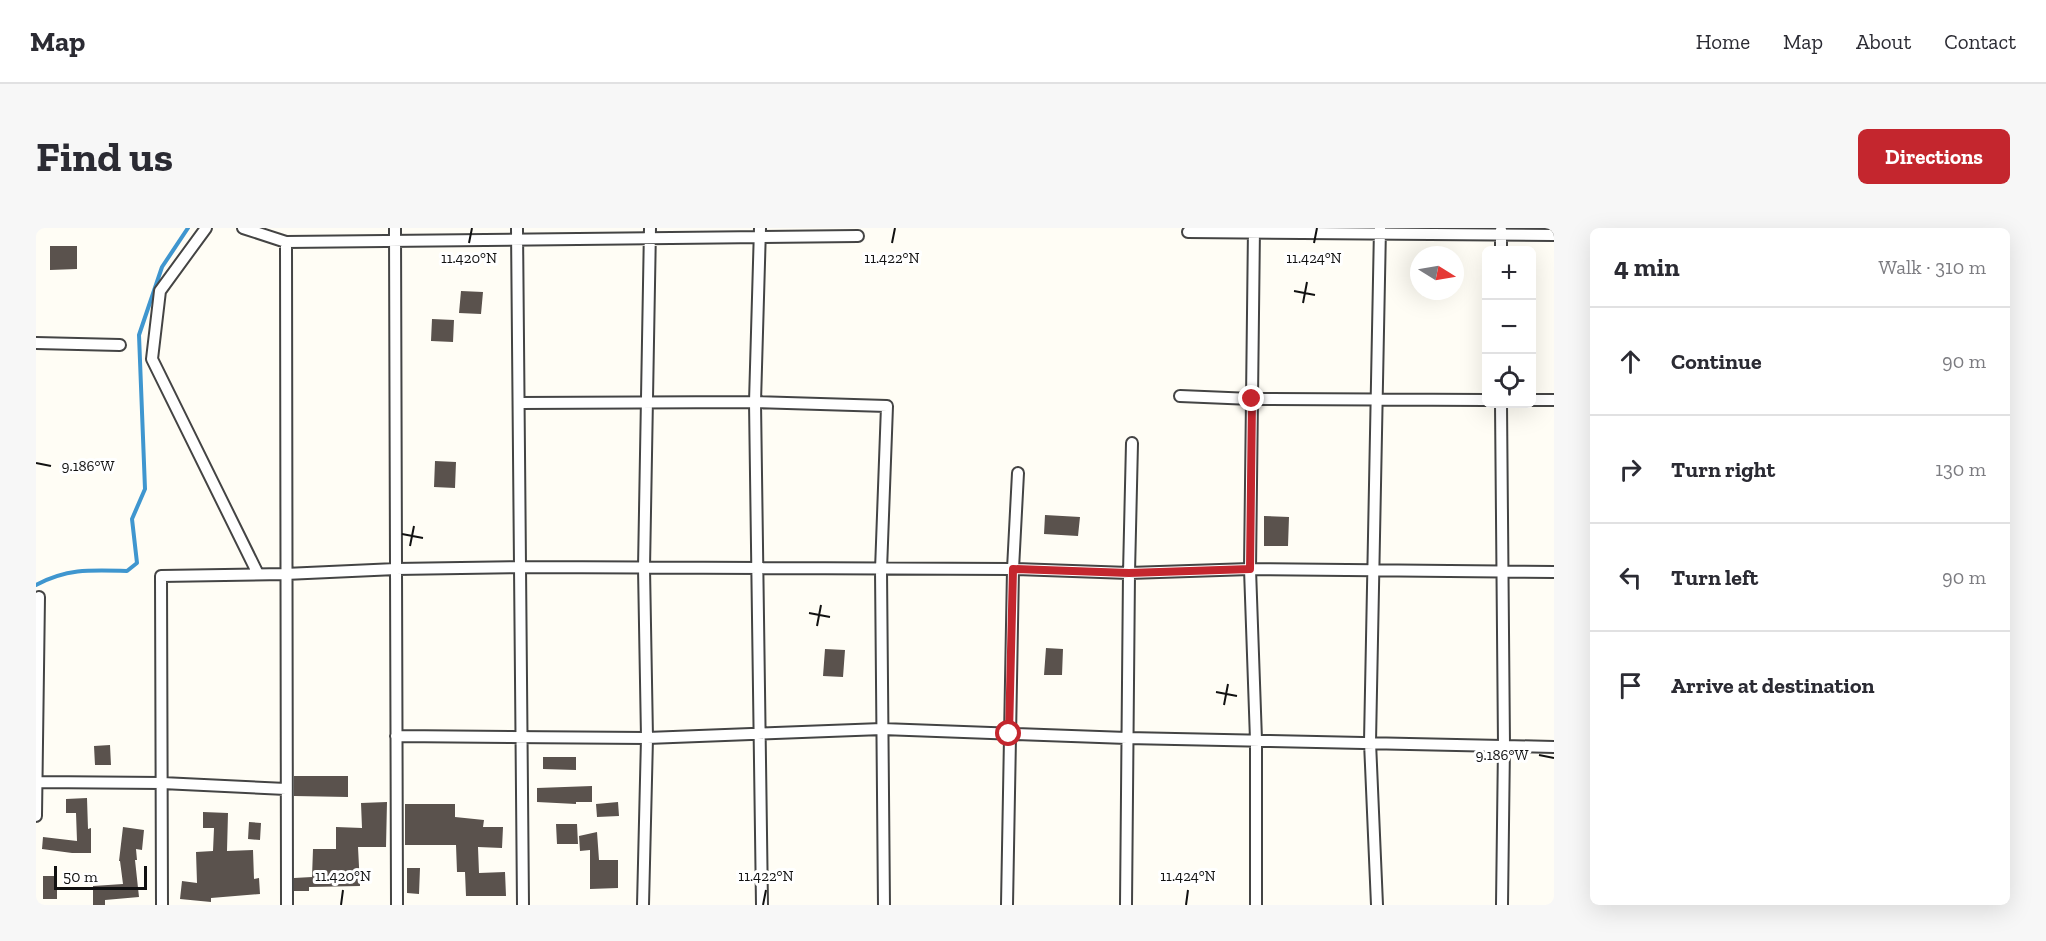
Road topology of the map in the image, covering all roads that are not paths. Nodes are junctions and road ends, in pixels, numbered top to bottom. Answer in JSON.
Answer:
{"nodes":[{"id":1,"x":206,"y":228,"type":"edge"},
{"id":2,"x":243,"y":228,"type":"edge"},
{"id":3,"x":394,"y":228,"type":"edge"},
{"id":4,"x":517,"y":228,"type":"edge"},
{"id":5,"x":1254,"y":230,"type":"edge"},
{"id":6,"x":1380,"y":231,"type":"edge"},
{"id":7,"x":1501,"y":231,"type":"edge"},
{"id":8,"x":760,"y":232,"type":"edge"},
{"id":9,"x":1188,"y":232,"type":"dead end"},
{"id":10,"x":650,"y":233,"type":"edge"},
{"id":11,"x":1554,"y":235,"type":"edge"},
{"id":12,"x":858,"y":236,"type":"dead end"},
{"id":13,"x":517,"y":240,"type":"junction"},
{"id":14,"x":395,"y":241,"type":"junction"},
{"id":15,"x":286,"y":242,"type":"junction"},
{"id":16,"x":36,"y":343,"type":"edge"},
{"id":17,"x":120,"y":345,"type":"dead end"},
{"id":18,"x":1180,"y":396,"type":"dead end"},
{"id":19,"x":1252,"y":399,"type":"junction"},
{"id":20,"x":1376,"y":400,"type":"junction"},
{"id":21,"x":1482,"y":400,"type":"edge"},
{"id":22,"x":1536,"y":400,"type":"edge"},
{"id":23,"x":1554,"y":400,"type":"edge"},
{"id":24,"x":647,"y":401,"type":"junction"},
{"id":25,"x":755,"y":402,"type":"junction"},
{"id":26,"x":519,"y":403,"type":"junction"},
{"id":27,"x":1501,"y":408,"type":"edge"},
{"id":28,"x":1132,"y":444,"type":"dead end"},
{"id":29,"x":1018,"y":473,"type":"dead end"},
{"id":30,"x":521,"y":567,"type":"junction"},
{"id":31,"x":644,"y":568,"type":"junction"},
{"id":32,"x":757,"y":568,"type":"junction"},
{"id":33,"x":396,"y":569,"type":"junction"},
{"id":34,"x":1013,"y":569,"type":"junction"},
{"id":35,"x":1250,"y":569,"type":"junction"},
{"id":36,"x":881,"y":570,"type":"junction"},
{"id":37,"x":1372,"y":571,"type":"junction"},
{"id":38,"x":1554,"y":572,"type":"edge"},
{"id":39,"x":1129,"y":573,"type":"junction"},
{"id":40,"x":1501,"y":573,"type":"junction"},
{"id":41,"x":258,"y":574,"type":"junction"},
{"id":42,"x":285,"y":574,"type":"junction"},
{"id":43,"x":39,"y":597,"type":"dead end"},
{"id":44,"x":882,"y":729,"type":"junction"},
{"id":45,"x":760,"y":734,"type":"junction"},
{"id":46,"x":1009,"y":734,"type":"junction"},
{"id":47,"x":396,"y":736,"type":"junction"},
{"id":48,"x":522,"y":737,"type":"junction"},
{"id":49,"x":647,"y":738,"type":"junction"},
{"id":50,"x":1128,"y":738,"type":"junction"},
{"id":51,"x":1256,"y":740,"type":"junction"},
{"id":52,"x":1370,"y":742,"type":"junction"},
{"id":53,"x":1504,"y":745,"type":"junction"},
{"id":54,"x":1554,"y":747,"type":"edge"},
{"id":55,"x":37,"y":782,"type":"edge"},
{"id":56,"x":162,"y":783,"type":"junction"},
{"id":57,"x":286,"y":789,"type":"junction"},
{"id":58,"x":36,"y":816,"type":"edge"},
{"id":59,"x":162,"y":905,"type":"edge"},
{"id":60,"x":287,"y":905,"type":"edge"},
{"id":61,"x":397,"y":905,"type":"edge"},
{"id":62,"x":523,"y":905,"type":"edge"},
{"id":63,"x":644,"y":905,"type":"edge"},
{"id":64,"x":762,"y":905,"type":"edge"},
{"id":65,"x":885,"y":905,"type":"edge"},
{"id":66,"x":1007,"y":905,"type":"edge"},
{"id":67,"x":1126,"y":905,"type":"edge"},
{"id":68,"x":1256,"y":905,"type":"edge"},
{"id":69,"x":1377,"y":905,"type":"edge"},
{"id":70,"x":1502,"y":905,"type":"edge"}],
"edges":[{"from":1,"to":41,"type":"street"},
{"from":2,"to":15,"type":"street"},
{"from":3,"to":14,"type":"street"},
{"from":4,"to":13,"type":"street"},
{"from":5,"to":6,"type":"street"},
{"from":5,"to":9,"type":"street"},
{"from":5,"to":19,"type":"street"},
{"from":6,"to":7,"type":"street"},
{"from":6,"to":20,"type":"street"},
{"from":7,"to":11,"type":"street"},
{"from":8,"to":10,"type":"street"},
{"from":8,"to":12,"type":"street"},
{"from":8,"to":25,"type":"street"},
{"from":10,"to":13,"type":"street"},
{"from":10,"to":24,"type":"street"},
{"from":13,"to":14,"type":"street"},
{"from":13,"to":26,"type":"street"},
{"from":14,"to":15,"type":"street"},
{"from":14,"to":33,"type":"street"},
{"from":15,"to":42,"type":"street"},
{"from":16,"to":17,"type":"street"},
{"from":18,"to":19,"type":"street"},
{"from":19,"to":20,"type":"street"},
{"from":19,"to":35,"type":"street"},
{"from":20,"to":21,"type":"street"},
{"from":20,"to":37,"type":"street"},
{"from":22,"to":23,"type":"street"},
{"from":24,"to":25,"type":"street"},
{"from":24,"to":26,"type":"street"},
{"from":24,"to":31,"type":"street"},
{"from":25,"to":32,"type":"street"},
{"from":25,"to":36,"type":"street"},
{"from":26,"to":30,"type":"street"},
{"from":27,"to":40,"type":"street"},
{"from":28,"to":39,"type":"street"},
{"from":29,"to":34,"type":"street"},
{"from":30,"to":31,"type":"street"},
{"from":30,"to":33,"type":"street"},
{"from":30,"to":48,"type":"street"},
{"from":31,"to":32,"type":"street"},
{"from":31,"to":49,"type":"street"},
{"from":32,"to":36,"type":"street"},
{"from":32,"to":45,"type":"street"},
{"from":33,"to":42,"type":"street"},
{"from":33,"to":47,"type":"street"},
{"from":34,"to":36,"type":"street"},
{"from":34,"to":39,"type":"street"},
{"from":34,"to":46,"type":"street"},
{"from":35,"to":37,"type":"street"},
{"from":35,"to":39,"type":"street"},
{"from":35,"to":51,"type":"street"},
{"from":36,"to":44,"type":"street"},
{"from":37,"to":40,"type":"street"},
{"from":37,"to":52,"type":"street"},
{"from":38,"to":40,"type":"street"},
{"from":39,"to":50,"type":"street"},
{"from":40,"to":53,"type":"street"},
{"from":41,"to":42,"type":"street"},
{"from":41,"to":56,"type":"street"},
{"from":42,"to":57,"type":"street"},
{"from":43,"to":55,"type":"street"},
{"from":44,"to":45,"type":"street"},
{"from":44,"to":46,"type":"street"},
{"from":44,"to":65,"type":"street"},
{"from":45,"to":49,"type":"street"},
{"from":45,"to":64,"type":"street"},
{"from":46,"to":50,"type":"street"},
{"from":46,"to":66,"type":"street"},
{"from":47,"to":48,"type":"street"},
{"from":47,"to":61,"type":"street"},
{"from":48,"to":49,"type":"street"},
{"from":48,"to":62,"type":"street"},
{"from":49,"to":63,"type":"street"},
{"from":50,"to":51,"type":"street"},
{"from":50,"to":67,"type":"street"},
{"from":51,"to":52,"type":"street"},
{"from":51,"to":68,"type":"street"},
{"from":52,"to":53,"type":"street"},
{"from":52,"to":69,"type":"street"},
{"from":53,"to":54,"type":"street"},
{"from":53,"to":70,"type":"street"},
{"from":55,"to":56,"type":"street"},
{"from":55,"to":58,"type":"street"},
{"from":56,"to":57,"type":"street"},
{"from":56,"to":59,"type":"street"},
{"from":57,"to":60,"type":"street"}]}
